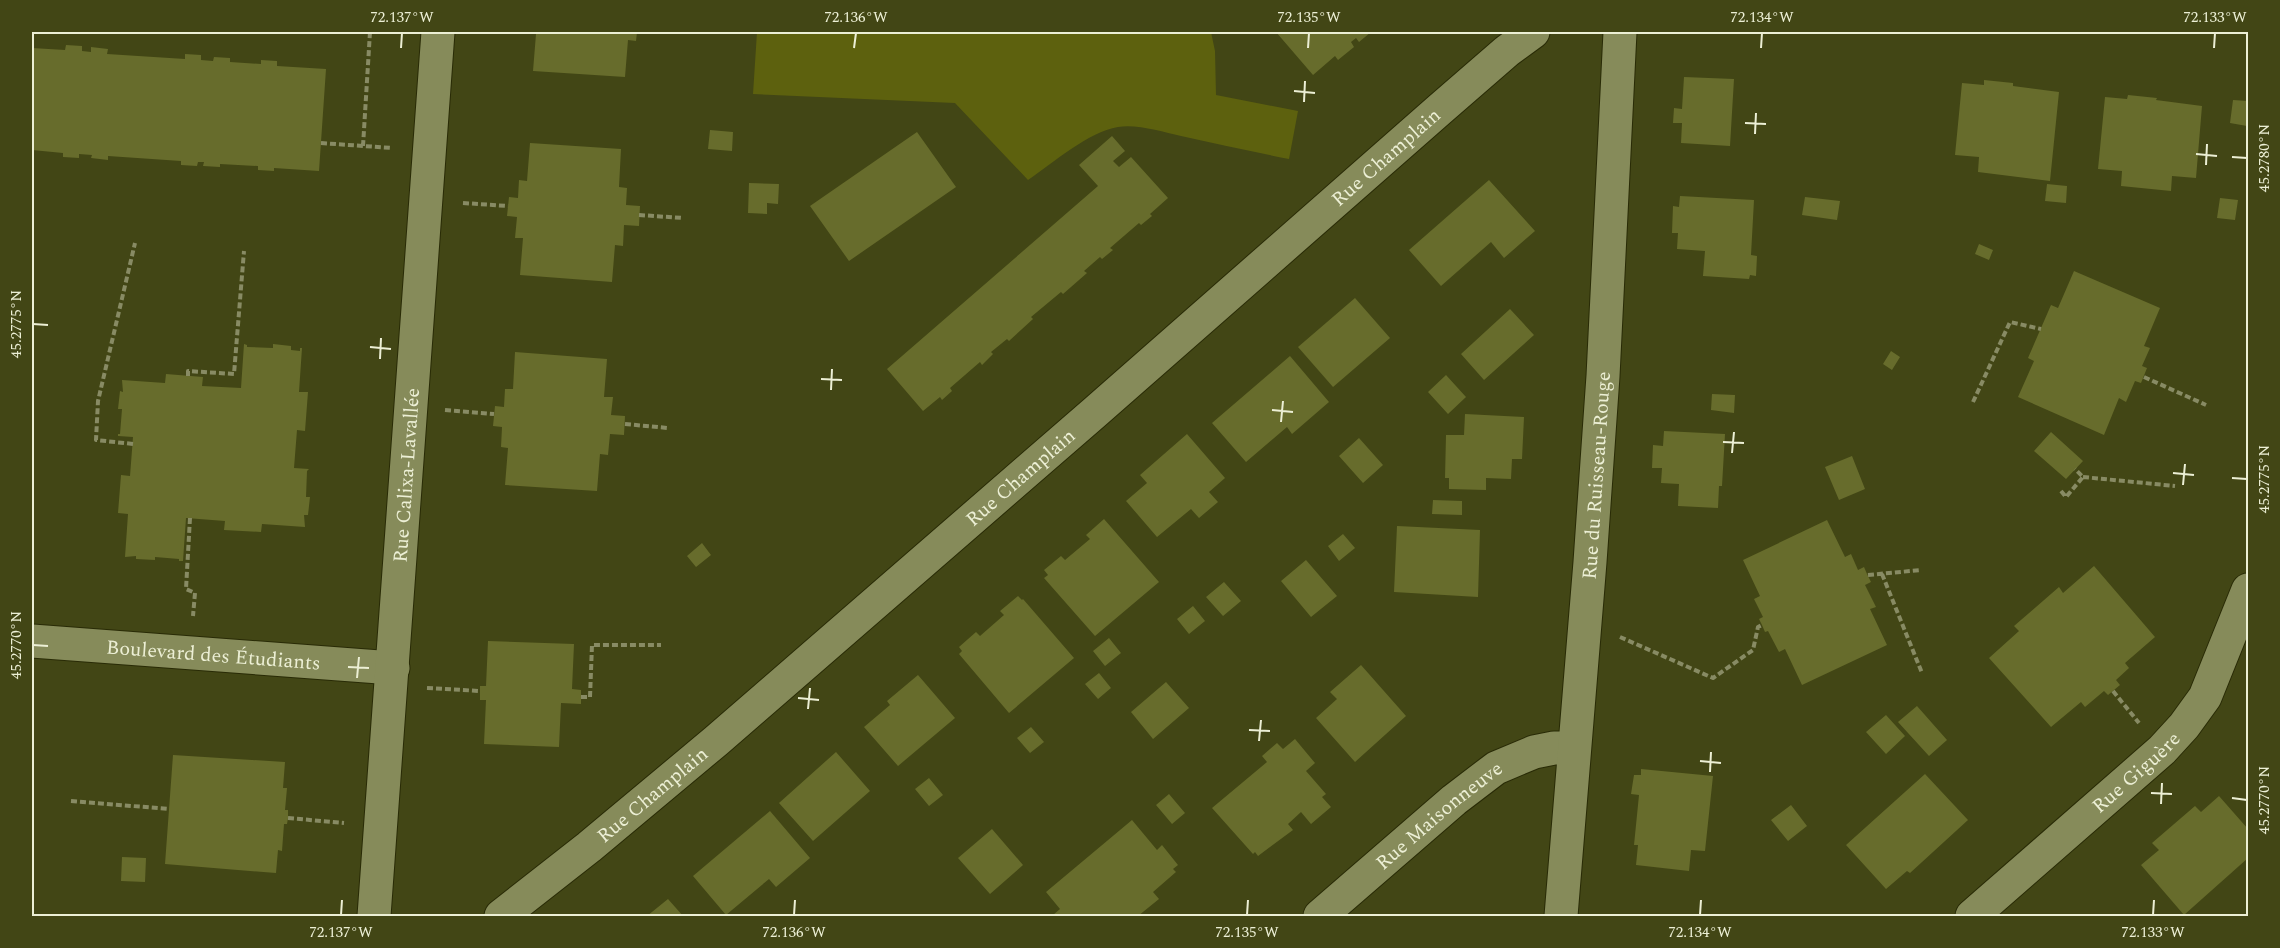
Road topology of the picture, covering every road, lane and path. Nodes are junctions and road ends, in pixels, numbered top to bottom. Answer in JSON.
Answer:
{"nodes":[{"id":1,"x":370,"y":32,"type":"edge"},
{"id":2,"x":438,"y":32,"type":"edge"},
{"id":3,"x":1533,"y":32,"type":"edge"},
{"id":4,"x":1620,"y":32,"type":"edge"},
{"id":5,"x":321,"y":143,"type":"dead end"},
{"id":6,"x":363,"y":146,"type":"junction"},
{"id":7,"x":429,"y":151,"type":"junction"},
{"id":8,"x":426,"y":201,"type":"junction"},
{"id":9,"x":508,"y":206,"type":"dead end"},
{"id":10,"x":639,"y":215,"type":"dead end"},
{"id":11,"x":683,"y":218,"type":"dead end"},
{"id":12,"x":135,"y":243,"type":"dead end"},
{"id":13,"x":243,"y":251,"type":"dead end"},
{"id":14,"x":2041,"y":329,"type":"dead end"},
{"id":15,"x":188,"y":376,"type":"dead end"},
{"id":16,"x":2144,"y":377,"type":"dead end"},
{"id":17,"x":1973,"y":402,"type":"dead end"},
{"id":18,"x":2206,"y":405,"type":"dead end"},
{"id":19,"x":412,"y":407,"type":"junction"},
{"id":20,"x":494,"y":414,"type":"dead end"},
{"id":21,"x":625,"y":424,"type":"dead end"},
{"id":22,"x":668,"y":428,"type":"dead end"},
{"id":23,"x":133,"y":444,"type":"dead end"},
{"id":24,"x":2075,"y":469,"type":"dead end"},
{"id":25,"x":2083,"y":477,"type":"junction"},
{"id":26,"x":2175,"y":486,"type":"dead end"},
{"id":27,"x":2061,"y":491,"type":"dead end"},
{"id":28,"x":190,"y":518,"type":"dead end"},
{"id":29,"x":1921,"y":570,"type":"dead end"},
{"id":30,"x":1882,"y":574,"type":"junction"},
{"id":31,"x":1868,"y":575,"type":"dead end"},
{"id":32,"x":2248,"y":590,"type":"edge"},
{"id":33,"x":1762,"y":625,"type":"dead end"},
{"id":34,"x":1584,"y":634,"type":"junction"},
{"id":35,"x":32,"y":641,"type":"edge"},
{"id":36,"x":661,"y":645,"type":"dead end"},
{"id":37,"x":189,"y":652,"type":"junction"},
{"id":38,"x":1922,"y":673,"type":"dead end"},
{"id":39,"x":393,"y":677,"type":"junction"},
{"id":40,"x":480,"y":691,"type":"dead end"},
{"id":41,"x":581,"y":697,"type":"dead end"},
{"id":42,"x":1574,"y":748,"type":"junction"},
{"id":43,"x":71,"y":801,"type":"dead end"},
{"id":44,"x":169,"y":809,"type":"dead end"},
{"id":45,"x":288,"y":818,"type":"dead end"},
{"id":46,"x":381,"y":826,"type":"junction"},
{"id":47,"x":374,"y":916,"type":"edge"},
{"id":48,"x":501,"y":916,"type":"edge"},
{"id":49,"x":1320,"y":916,"type":"edge"},
{"id":50,"x":1561,"y":916,"type":"edge"},
{"id":51,"x":1972,"y":916,"type":"edge"}],
"edges":[{"from":1,"to":6,"type":"path"},
{"from":2,"to":7,"type":"street","name":"Rue Calixa-Lavallée"},
{"from":3,"to":48,"type":"street","name":"Rue Champlain"},
{"from":4,"to":34,"type":"street","name":"Rue du Ruisseau-Rouge"},
{"from":5,"to":6,"type":"path"},
{"from":6,"to":7,"type":"path"},
{"from":7,"to":8,"type":"street","name":"Rue Calixa-Lavallée"},
{"from":8,"to":9,"type":"path"},
{"from":8,"to":19,"type":"street","name":"Rue Calixa-Lavallée"},
{"from":10,"to":11,"type":"path"},
{"from":12,"to":23,"type":"path"},
{"from":13,"to":15,"type":"path"},
{"from":14,"to":17,"type":"path"},
{"from":16,"to":18,"type":"path"},
{"from":19,"to":20,"type":"path"},
{"from":19,"to":39,"type":"street","name":"Rue Calixa-Lavallée"},
{"from":21,"to":22,"type":"path"},
{"from":24,"to":25,"type":"path"},
{"from":25,"to":26,"type":"path"},
{"from":25,"to":27,"type":"path"},
{"from":28,"to":37,"type":"path"},
{"from":29,"to":30,"type":"path"},
{"from":30,"to":31,"type":"path"},
{"from":30,"to":38,"type":"path"},
{"from":32,"to":51,"type":"street","name":"Rue Giguère"},
{"from":33,"to":34,"type":"path"},
{"from":34,"to":42,"type":"street","name":"Rue du Ruisseau-Rouge"},
{"from":35,"to":37,"type":"street","name":"Boulevard des Étudiants"},
{"from":36,"to":41,"type":"path"},
{"from":37,"to":39,"type":"street","name":"Boulevard des Étudiants"},
{"from":39,"to":40,"type":"path"},
{"from":39,"to":46,"type":"street","name":"Rue Calixa-Lavallée"},
{"from":42,"to":49,"type":"street","name":"Rue Maisonneuve"},
{"from":42,"to":50,"type":"street","name":"Rue du Ruisseau-Rouge"},
{"from":43,"to":44,"type":"path"},
{"from":45,"to":46,"type":"path"},
{"from":46,"to":47,"type":"street","name":"Rue Calixa-Lavallée"}]}
